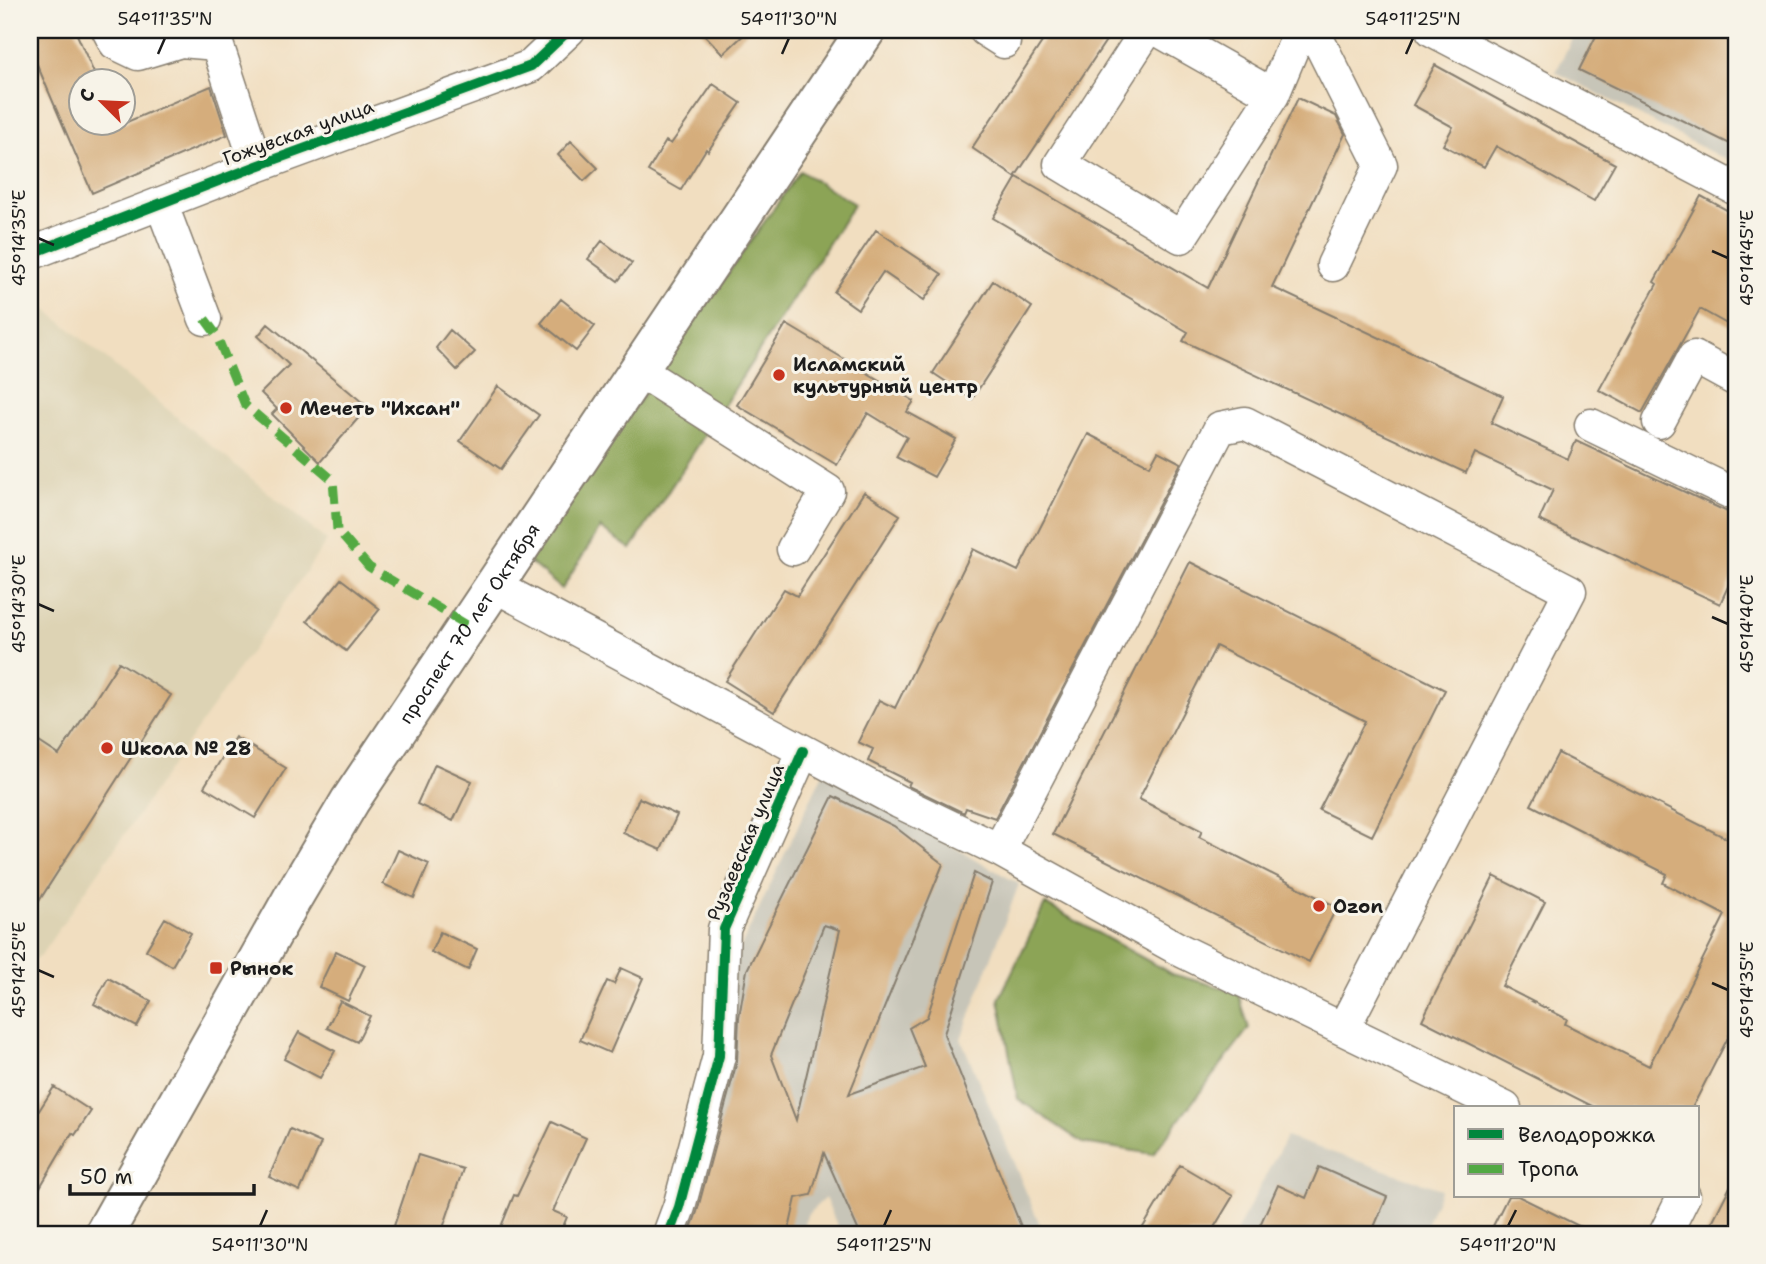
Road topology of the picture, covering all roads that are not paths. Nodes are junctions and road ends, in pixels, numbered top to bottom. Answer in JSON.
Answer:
{"nodes":[{"id":1,"x":108,"y":30,"type":"edge"},
{"id":2,"x":569,"y":30,"type":"edge"},
{"id":3,"x":866,"y":30,"type":"edge"},
{"id":4,"x":1147,"y":30,"type":"edge"},
{"id":5,"x":1158,"y":30,"type":"edge"},
{"id":6,"x":1300,"y":30,"type":"edge"},
{"id":7,"x":1313,"y":30,"type":"edge"},
{"id":8,"x":1432,"y":30,"type":"edge"},
{"id":9,"x":1273,"y":95,"type":"junction"},
{"id":10,"x":257,"y":166,"type":"junction"},
{"id":11,"x":1736,"y":189,"type":"edge"},
{"id":12,"x":161,"y":203,"type":"junction"},
{"id":13,"x":30,"y":254,"type":"edge"},
{"id":14,"x":1334,"y":265,"type":"dead end"},
{"id":15,"x":205,"y":319,"type":"dead end"},
{"id":16,"x":638,"y":370,"type":"junction"},
{"id":17,"x":1736,"y":380,"type":"edge"},
{"id":18,"x":1659,"y":422,"type":"dead end"},
{"id":19,"x":1591,"y":425,"type":"dead end"},
{"id":20,"x":1736,"y":495,"type":"edge"},
{"id":21,"x":793,"y":549,"type":"dead end"},
{"id":22,"x":493,"y":585,"type":"junction"},
{"id":23,"x":803,"y":751,"type":"junction"},
{"id":24,"x":999,"y":850,"type":"junction"},
{"id":25,"x":1343,"y":1029,"type":"junction"},
{"id":26,"x":1501,"y":1106,"type":"edge"},
{"id":27,"x":1683,"y":1198,"type":"edge"},
{"id":28,"x":104,"y":1234,"type":"edge"},
{"id":29,"x":668,"y":1234,"type":"edge"},
{"id":30,"x":1665,"y":1234,"type":"edge"}],
"edges":[{"from":1,"to":10,"type":"street"},
{"from":2,"to":10,"type":"street","name":"Гожувская улица"},
{"from":3,"to":16,"type":"main road","name":"проспект 70 лет Октября"},
{"from":4,"to":9,"type":"street"},
{"from":5,"to":9,"type":"street"},
{"from":6,"to":9,"type":"street"},
{"from":7,"to":14,"type":"street"},
{"from":8,"to":11,"type":"street"},
{"from":10,"to":12,"type":"street","name":"Гожувская улица"},
{"from":12,"to":13,"type":"street","name":"Гожувская улица"},
{"from":12,"to":15,"type":"street"},
{"from":16,"to":21,"type":"street"},
{"from":16,"to":22,"type":"main road","name":"проспект 70 лет Октября"},
{"from":17,"to":18,"type":"street"},
{"from":19,"to":20,"type":"street"},
{"from":22,"to":23,"type":"street"},
{"from":22,"to":28,"type":"main road","name":"проспект 70 лет Октября"},
{"from":23,"to":24,"type":"street"},
{"from":23,"to":29,"type":"street","name":"Рузаевская улица"},
{"from":24,"to":25,"type":"street"},
{"from":24,"to":25,"type":"street"},
{"from":25,"to":26,"type":"street"},
{"from":27,"to":30,"type":"street"}]}
